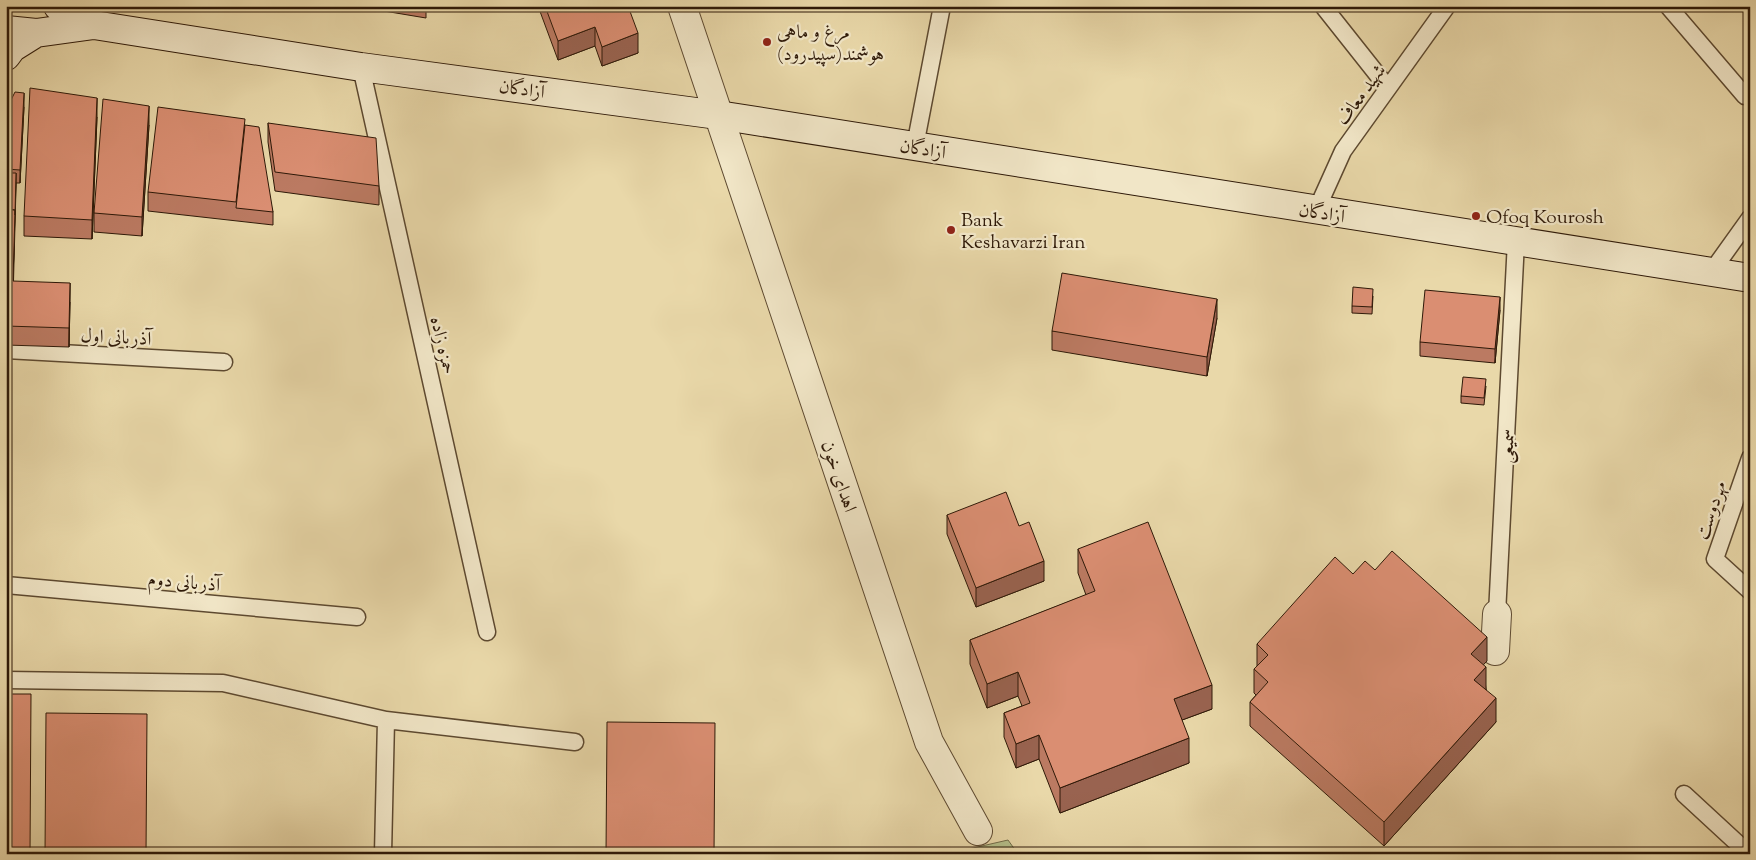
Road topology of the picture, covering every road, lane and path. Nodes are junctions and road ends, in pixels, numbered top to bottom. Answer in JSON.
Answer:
{"nodes":[{"id":1,"x":58,"y":6,"type":"edge"},
{"id":2,"x":682,"y":6,"type":"edge"},
{"id":3,"x":942,"y":6,"type":"edge"},
{"id":4,"x":1323,"y":6,"type":"edge"},
{"id":5,"x":1447,"y":6,"type":"edge"},
{"id":6,"x":1668,"y":6,"type":"edge"},
{"id":7,"x":94,"y":25,"type":"junction"},
{"id":8,"x":6,"y":30,"type":"edge"},
{"id":9,"x":36,"y":33,"type":"junction"},
{"id":10,"x":6,"y":56,"type":"edge"},
{"id":11,"x":361,"y":67,"type":"junction"},
{"id":12,"x":1388,"y":88,"type":"junction"},
{"id":13,"x":1745,"y":96,"type":"dead end"},
{"id":14,"x":718,"y":115,"type":"junction"},
{"id":15,"x":915,"y":146,"type":"junction"},
{"id":16,"x":1316,"y":211,"type":"junction"},
{"id":17,"x":1750,"y":218,"type":"edge"},
{"id":18,"x":1516,"y":241,"type":"junction"},
{"id":19,"x":1712,"y":271,"type":"junction"},
{"id":20,"x":1750,"y":278,"type":"edge"},
{"id":21,"x":6,"y":350,"type":"edge"},
{"id":22,"x":224,"y":362,"type":"dead end"},
{"id":23,"x":1750,"y":458,"type":"edge"},
{"id":24,"x":6,"y":584,"type":"edge"},
{"id":25,"x":1750,"y":591,"type":"edge"},
{"id":26,"x":1497,"y":614,"type":"joint"},
{"id":27,"x":358,"y":617,"type":"dead end"},
{"id":28,"x":487,"y":632,"type":"dead end"},
{"id":29,"x":1495,"y":651,"type":"dead end"},
{"id":30,"x":6,"y":680,"type":"edge"},
{"id":31,"x":386,"y":720,"type":"junction"},
{"id":32,"x":575,"y":742,"type":"dead end"},
{"id":33,"x":1684,"y":794,"type":"dead end"},
{"id":34,"x":978,"y":831,"type":"dead end"},
{"id":35,"x":383,"y":854,"type":"edge"},
{"id":36,"x":1749,"y":854,"type":"edge"}],
"edges":[{"from":1,"to":7,"type":"main road"},
{"from":2,"to":14,"type":"main road","name":"اهدای خون"},
{"from":3,"to":15,"type":"lane"},
{"from":4,"to":12,"type":"lane"},
{"from":5,"to":12,"type":"lane","name":"شهید معاف"},
{"from":6,"to":13,"type":"lane"},
{"from":7,"to":9,"type":"main road"},
{"from":7,"to":11,"type":"main road","name":"آزادگان"},
{"from":8,"to":9,"type":"main road"},
{"from":9,"to":10,"type":"main road"},
{"from":11,"to":14,"type":"main road","name":"آزادگان"},
{"from":11,"to":28,"type":"lane","name":"حمزه زاده"},
{"from":12,"to":16,"type":"lane","name":"شهید معاف"},
{"from":14,"to":15,"type":"main road","name":"آزادگان"},
{"from":14,"to":34,"type":"main road","name":"اهدای خون"},
{"from":15,"to":16,"type":"main road","name":"آزادگان"},
{"from":16,"to":18,"type":"main road","name":"آزادگان"},
{"from":17,"to":19,"type":"lane"},
{"from":18,"to":19,"type":"main road","name":"آزادگان"},
{"from":18,"to":26,"type":"lane","name":"سمیعی"},
{"from":19,"to":20,"type":"main road","name":"آزادگان"},
{"from":21,"to":22,"type":"lane","name":"آذربانی اول"},
{"from":23,"to":25,"type":"lane","name":"مهردوست"},
{"from":24,"to":27,"type":"lane","name":"آذربانی دوم"},
{"from":26,"to":29,"type":"main road","name":"سمیعی"},
{"from":30,"to":31,"type":"lane"},
{"from":31,"to":32,"type":"lane"},
{"from":31,"to":35,"type":"lane"},
{"from":33,"to":36,"type":"lane"}]}
